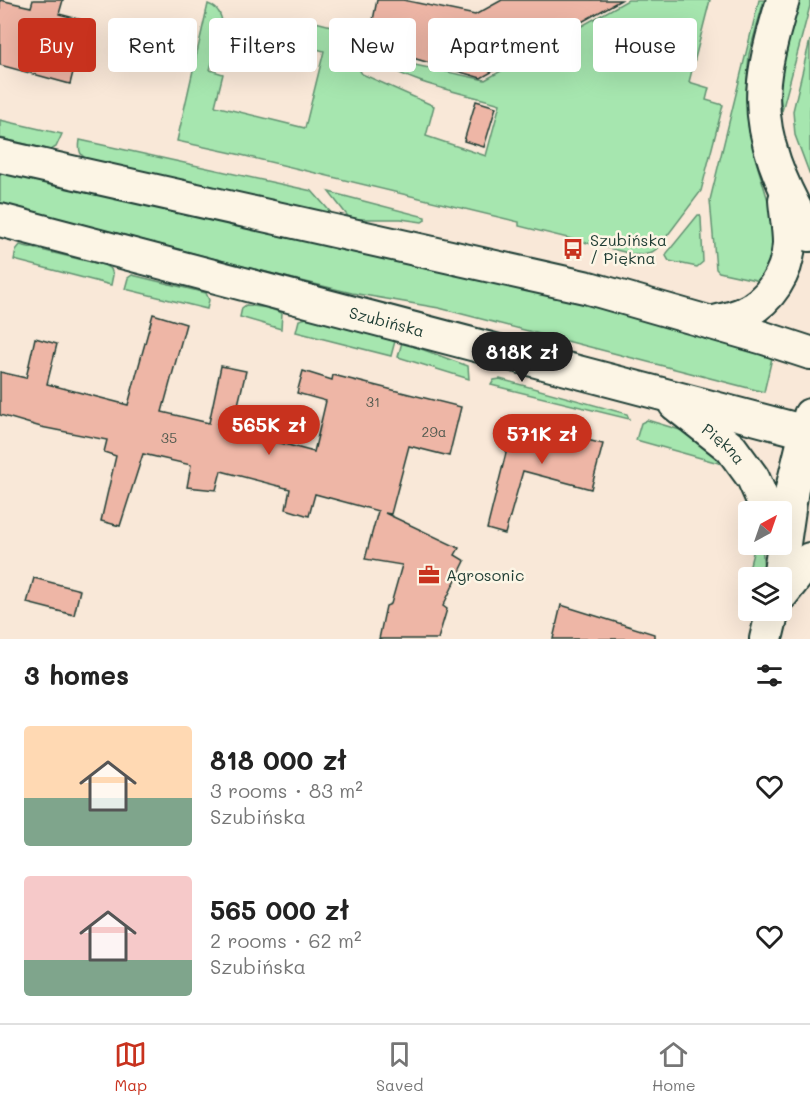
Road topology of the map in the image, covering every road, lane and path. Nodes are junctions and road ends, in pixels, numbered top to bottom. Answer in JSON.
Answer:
{"nodes":[{"id":1,"x":783,"y":0,"type":"edge"},
{"id":2,"x":0,"y":156,"type":"edge"},
{"id":3,"x":784,"y":184,"type":"junction"},
{"id":4,"x":0,"y":220,"type":"edge"},
{"id":5,"x":810,"y":235,"type":"edge"},
{"id":6,"x":711,"y":323,"type":"junction"},
{"id":7,"x":810,"y":353,"type":"edge"},
{"id":8,"x":660,"y":393,"type":"junction"},
{"id":9,"x":809,"y":427,"type":"edge"},
{"id":10,"x":763,"y":501,"type":"edge"},
{"id":11,"x":810,"y":511,"type":"edge"},
{"id":12,"x":810,"y":559,"type":"edge"},
{"id":13,"x":779,"y":567,"type":"edge"},
{"id":14,"x":789,"y":567,"type":"edge"},
{"id":15,"x":792,"y":582,"type":"edge"},
{"id":16,"x":770,"y":621,"type":"edge"},
{"id":17,"x":766,"y":639,"type":"edge"}],
"edges":[{"from":1,"to":3,"type":"main road"},
{"from":2,"to":6,"type":"main road"},
{"from":3,"to":5,"type":"main road"},
{"from":3,"to":6,"type":"main road"},
{"from":4,"to":8,"type":"main road","name":"Szubińska"},
{"from":6,"to":7,"type":"main road"},
{"from":8,"to":9,"type":"main road","name":"Szubińska"},
{"from":8,"to":10,"type":"main road","name":"Piękna"},
{"from":9,"to":13,"type":"main road"},
{"from":11,"to":14,"type":"main road"},
{"from":12,"to":15,"type":"main road"},
{"from":16,"to":17,"type":"main road"}]}
